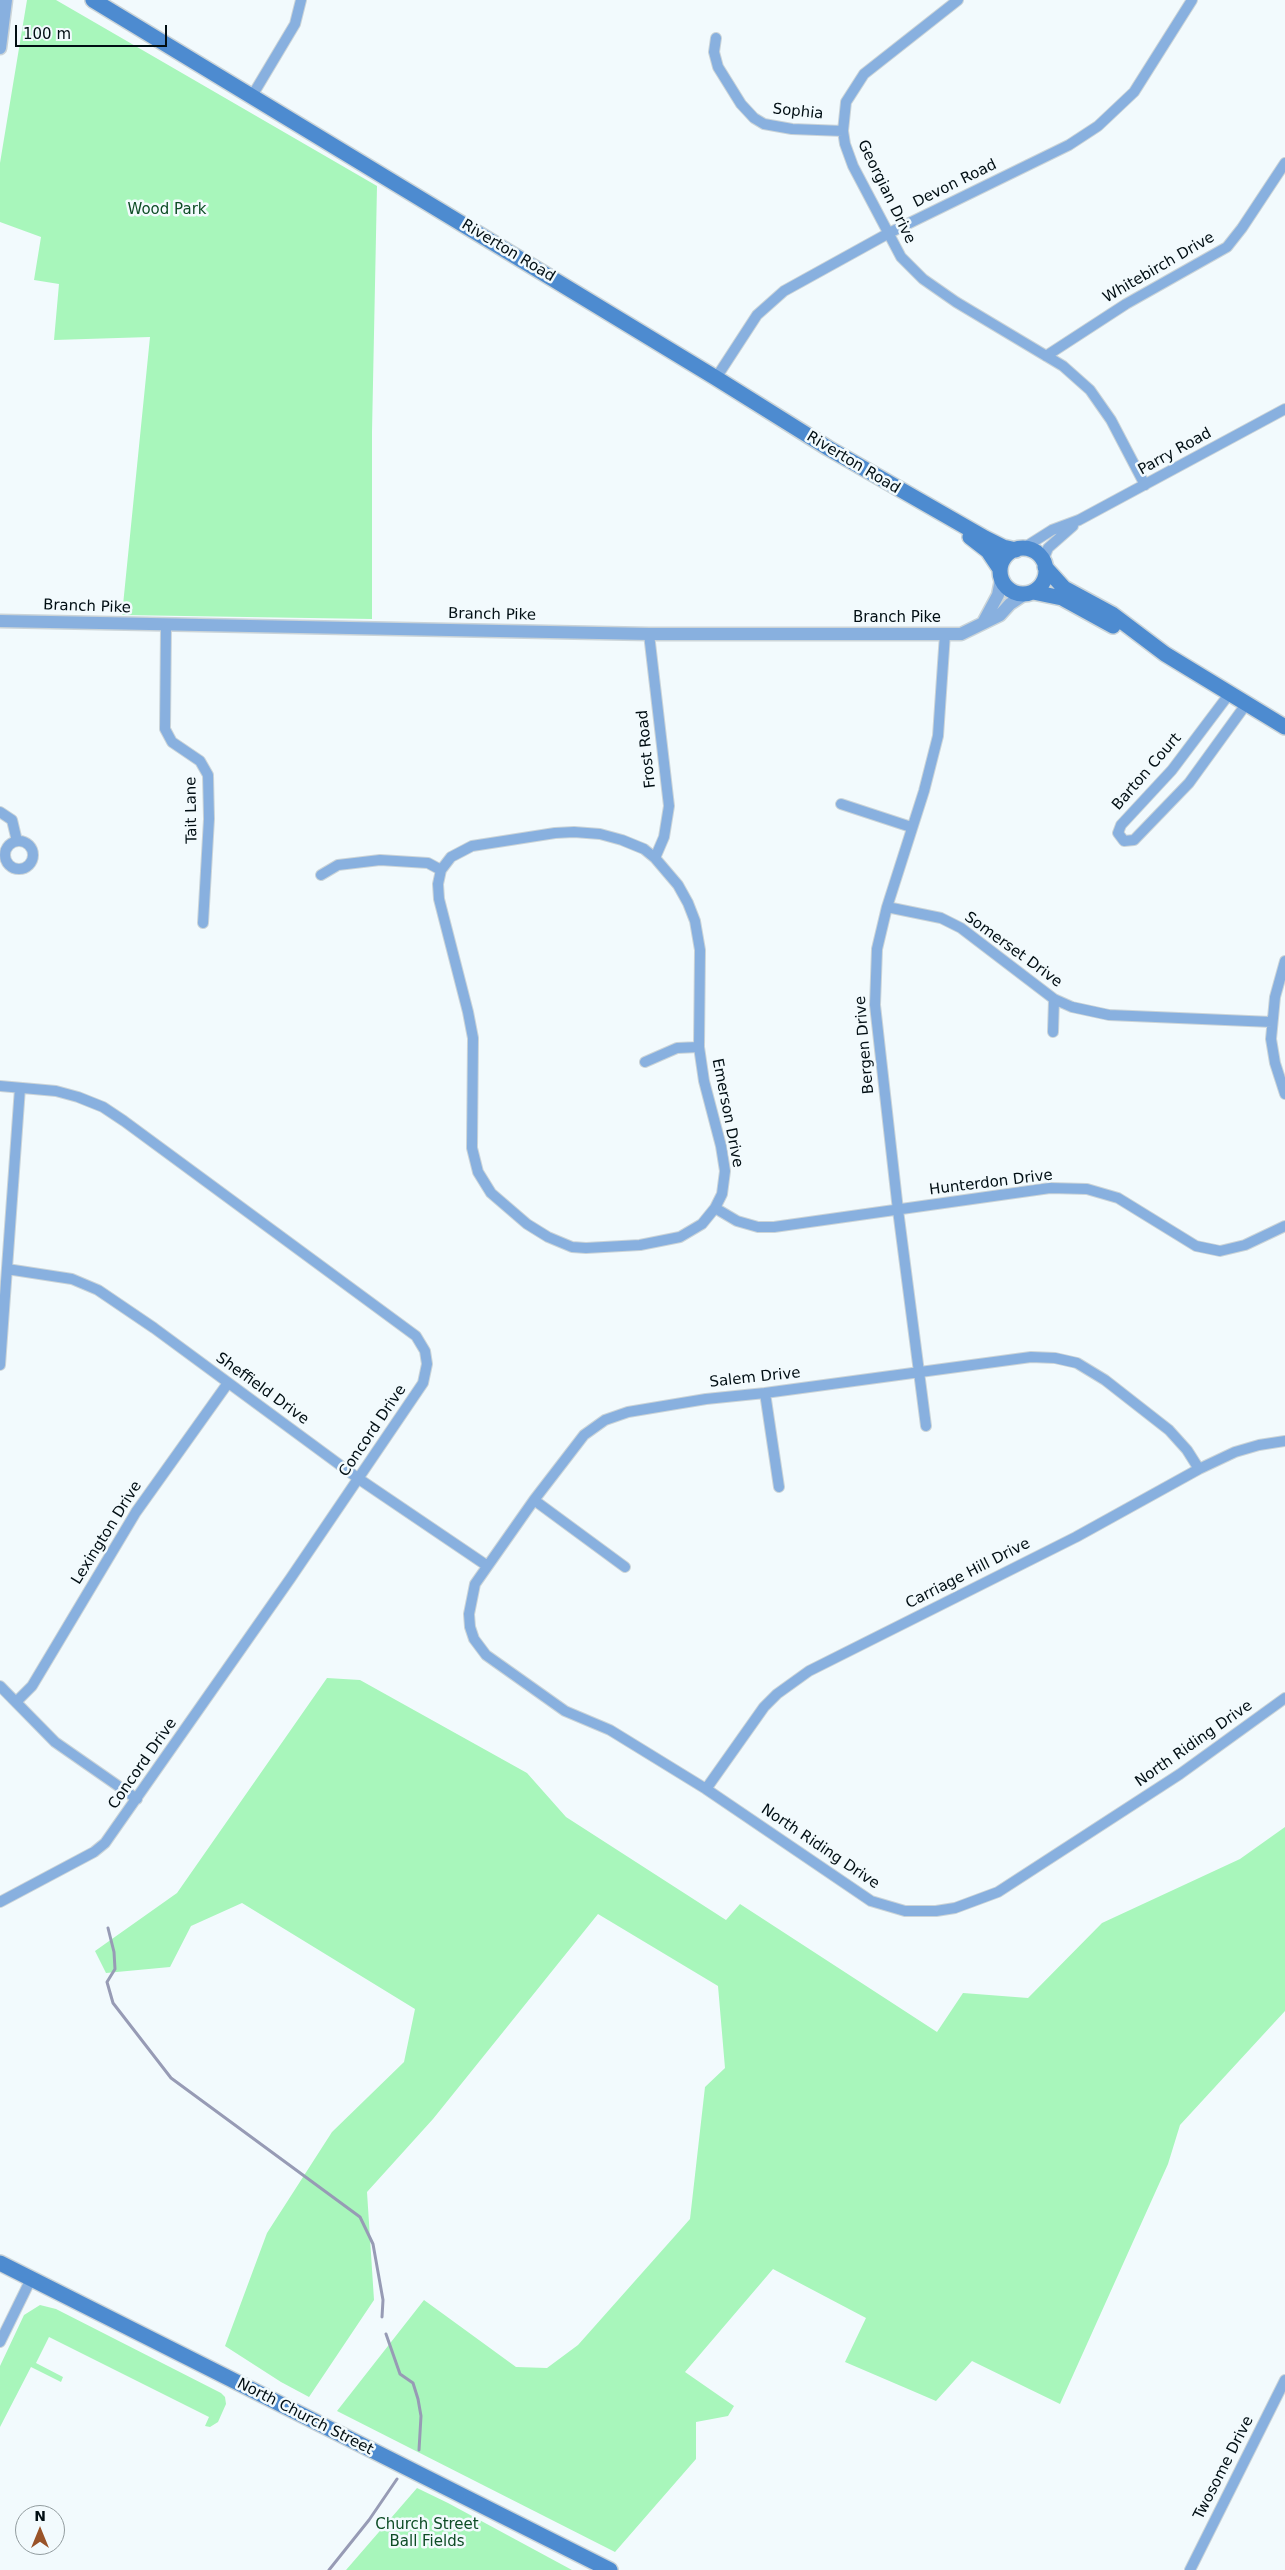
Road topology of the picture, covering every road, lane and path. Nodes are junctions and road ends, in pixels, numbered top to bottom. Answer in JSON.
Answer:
{"nodes":[{"id":1,"x":6,"y":0,"type":"edge"},
{"id":2,"x":93,"y":0,"type":"edge"},
{"id":3,"x":300,"y":0,"type":"edge"},
{"id":4,"x":958,"y":0,"type":"edge"},
{"id":5,"x":1192,"y":0,"type":"edge"},
{"id":6,"x":716,"y":38,"type":"dead end"},
{"id":7,"x":0,"y":48,"type":"edge"},
{"id":8,"x":252,"y":96,"type":"junction"},
{"id":9,"x":842,"y":131,"type":"junction"},
{"id":10,"x":1285,"y":163,"type":"edge"},
{"id":11,"x":889,"y":233,"type":"junction"},
{"id":12,"x":1046,"y":356,"type":"junction"},
{"id":13,"x":716,"y":378,"type":"junction"},
{"id":14,"x":1285,"y":408,"type":"edge"},
{"id":15,"x":1145,"y":485,"type":"junction"},
{"id":16,"x":922,"y":503,"type":"junction"},
{"id":17,"x":1079,"y":520,"type":"junction"},
{"id":18,"x":1019,"y":549,"type":"junction"},
{"id":19,"x":1044,"y":564,"type":"junction"},
{"id":20,"x":1001,"y":574,"type":"junction"},
{"id":21,"x":1029,"y":593,"type":"junction"},
{"id":22,"x":0,"y":621,"type":"edge"},
{"id":23,"x":166,"y":625,"type":"junction"},
{"id":24,"x":982,"y":625,"type":"junction"},
{"id":25,"x":650,"y":634,"type":"junction"},
{"id":26,"x":945,"y":634,"type":"junction"},
{"id":27,"x":1165,"y":654,"type":"junction"},
{"id":28,"x":1230,"y":693,"type":"junction"},
{"id":29,"x":1247,"y":703,"type":"junction"},
{"id":30,"x":1285,"y":727,"type":"edge"},
{"id":31,"x":841,"y":804,"type":"dead end"},
{"id":32,"x":0,"y":812,"type":"edge"},
{"id":33,"x":911,"y":826,"type":"junction"},
{"id":34,"x":18,"y":841,"type":"dead end"},
{"id":35,"x":654,"y":858,"type":"junction"},
{"id":36,"x":442,"y":870,"type":"junction"},
{"id":37,"x":321,"y":875,"type":"dead end"},
{"id":38,"x":887,"y":907,"type":"junction"},
{"id":39,"x":203,"y":922,"type":"dead end"},
{"id":40,"x":1285,"y":961,"type":"edge"},
{"id":41,"x":1054,"y":1000,"type":"junction"},
{"id":42,"x":1272,"y":1022,"type":"junction"},
{"id":43,"x":1053,"y":1032,"type":"dead end"},
{"id":44,"x":699,"y":1047,"type":"junction"},
{"id":45,"x":645,"y":1062,"type":"dead end"},
{"id":46,"x":0,"y":1086,"type":"edge"},
{"id":47,"x":20,"y":1088,"type":"junction"},
{"id":48,"x":1285,"y":1094,"type":"edge"},
{"id":49,"x":715,"y":1208,"type":"junction"},
{"id":50,"x":898,"y":1210,"type":"junction"},
{"id":51,"x":1285,"y":1226,"type":"edge"},
{"id":52,"x":7,"y":1269,"type":"junction"},
{"id":53,"x":0,"y":1365,"type":"edge"},
{"id":54,"x":918,"y":1371,"type":"junction"},
{"id":55,"x":228,"y":1383,"type":"junction"},
{"id":56,"x":766,"y":1394,"type":"junction"},
{"id":57,"x":926,"y":1426,"type":"dead end"},
{"id":58,"x":1285,"y":1441,"type":"edge"},
{"id":59,"x":1199,"y":1469,"type":"junction"},
{"id":60,"x":359,"y":1478,"type":"junction"},
{"id":61,"x":779,"y":1487,"type":"dead end"},
{"id":62,"x":534,"y":1500,"type":"junction"},
{"id":63,"x":486,"y":1565,"type":"junction"},
{"id":64,"x":625,"y":1567,"type":"dead end"},
{"id":65,"x":523,"y":1680,"type":"joint"},
{"id":66,"x":0,"y":1686,"type":"edge"},
{"id":67,"x":1285,"y":1698,"type":"edge"},
{"id":68,"x":16,"y":1702,"type":"junction"},
{"id":69,"x":706,"y":1789,"type":"junction"},
{"id":70,"x":137,"y":1799,"type":"junction"},
{"id":71,"x":0,"y":1902,"type":"edge"},
{"id":72,"x":0,"y":2263,"type":"edge"},
{"id":73,"x":32,"y":2279,"type":"junction"},
{"id":74,"x":0,"y":2342,"type":"edge"},
{"id":75,"x":1285,"y":2380,"type":"edge"},
{"id":76,"x":610,"y":2570,"type":"edge"},
{"id":77,"x":1190,"y":2570,"type":"edge"}],
"edges":[{"from":1,"to":7,"type":"street"},
{"from":2,"to":8,"type":"main road","name":"Riverton Road"},
{"from":3,"to":8,"type":"street"},
{"from":4,"to":9,"type":"street","name":"Georgian Drive"},
{"from":5,"to":11,"type":"street","name":"Devon Road"},
{"from":6,"to":9,"type":"street","name":"Sophia"},
{"from":8,"to":13,"type":"main road","name":"Riverton Road"},
{"from":9,"to":11,"type":"street","name":"Georgian Drive"},
{"from":10,"to":12,"type":"street","name":"Whitebirch Drive"},
{"from":11,"to":12,"type":"street","name":"Georgian Drive"},
{"from":11,"to":13,"type":"street","name":"Devon Road"},
{"from":12,"to":15,"type":"street","name":"Georgian Drive"},
{"from":13,"to":16,"type":"main road","name":"Riverton Road"},
{"from":14,"to":15,"type":"street","name":"Parry Road"},
{"from":15,"to":17,"type":"street","name":"Parry Road"},
{"from":16,"to":18,"type":"main road","name":"Riverton Road"},
{"from":16,"to":20,"type":"main road","name":"Riverton Road"},
{"from":17,"to":18,"type":"street","name":"Parry Road"},
{"from":17,"to":19,"type":"street","name":"Parry Road"},
{"from":18,"to":19,"type":"main road"},
{"from":18,"to":20,"type":"main road"},
{"from":19,"to":21,"type":"main road"},
{"from":19,"to":27,"type":"main road"},
{"from":20,"to":21,"type":"main road"},
{"from":20,"to":24,"type":"street"},
{"from":21,"to":24,"type":"street","name":"Branch Pike"},
{"from":21,"to":27,"type":"main road"},
{"from":22,"to":23,"type":"street","name":"Branch Pike"},
{"from":23,"to":25,"type":"street","name":"Branch Pike"},
{"from":23,"to":39,"type":"street","name":"Tait Lane"},
{"from":24,"to":26,"type":"street","name":"Branch Pike"},
{"from":25,"to":26,"type":"street","name":"Branch Pike"},
{"from":25,"to":35,"type":"street","name":"Frost Road"},
{"from":26,"to":33,"type":"street","name":"Bergen Drive"},
{"from":27,"to":28,"type":"main road"},
{"from":28,"to":29,"type":"main road"},
{"from":28,"to":29,"type":"street","name":"Barton Court"},
{"from":29,"to":30,"type":"main road"},
{"from":31,"to":33,"type":"street"},
{"from":32,"to":34,"type":"street"},
{"from":33,"to":38,"type":"street","name":"Bergen Drive"},
{"from":35,"to":36,"type":"street","name":"Emerson Drive"},
{"from":35,"to":44,"type":"street","name":"Emerson Drive"},
{"from":36,"to":37,"type":"street"},
{"from":36,"to":49,"type":"street","name":"Emerson Drive"},
{"from":38,"to":41,"type":"street","name":"Somerset Drive"},
{"from":38,"to":50,"type":"street","name":"Bergen Drive"},
{"from":40,"to":42,"type":"street"},
{"from":41,"to":42,"type":"street","name":"Somerset Drive"},
{"from":41,"to":43,"type":"street"},
{"from":42,"to":48,"type":"street"},
{"from":44,"to":45,"type":"street"},
{"from":44,"to":49,"type":"street","name":"Emerson Drive"},
{"from":46,"to":47,"type":"street","name":"Concord Drive"},
{"from":47,"to":52,"type":"street"},
{"from":47,"to":60,"type":"street","name":"Concord Drive"},
{"from":49,"to":50,"type":"street","name":"Hunterdon Drive"},
{"from":50,"to":51,"type":"street","name":"Hunterdon Drive"},
{"from":50,"to":54,"type":"street","name":"Bergen Drive"},
{"from":52,"to":53,"type":"street"},
{"from":52,"to":55,"type":"street","name":"Sheffield Drive"},
{"from":54,"to":56,"type":"street","name":"Salem Drive"},
{"from":54,"to":57,"type":"street","name":"Bergen Drive"},
{"from":54,"to":59,"type":"street","name":"Salem Drive"},
{"from":55,"to":60,"type":"street","name":"Sheffield Drive"},
{"from":55,"to":68,"type":"street","name":"Lexington Drive"},
{"from":56,"to":61,"type":"street"},
{"from":56,"to":62,"type":"street","name":"Salem Drive"},
{"from":58,"to":59,"type":"street","name":"Carriage Hill Drive"},
{"from":59,"to":69,"type":"street","name":"Carriage Hill Drive"},
{"from":60,"to":63,"type":"street","name":"Sheffield Drive"},
{"from":60,"to":70,"type":"street","name":"Concord Drive"},
{"from":62,"to":63,"type":"street","name":"Salem Drive"},
{"from":62,"to":64,"type":"street"},
{"from":63,"to":65,"type":"street","name":"Salem Drive"},
{"from":65,"to":69,"type":"street","name":"North Riding Drive"},
{"from":66,"to":68,"type":"street"},
{"from":67,"to":69,"type":"street","name":"North Riding Drive"},
{"from":68,"to":70,"type":"street"},
{"from":70,"to":71,"type":"street","name":"Concord Drive"},
{"from":72,"to":73,"type":"main road","name":"North Church Street"},
{"from":73,"to":74,"type":"street"},
{"from":73,"to":76,"type":"main road","name":"North Church Street"},
{"from":75,"to":77,"type":"street","name":"Twosome Drive"}]}
